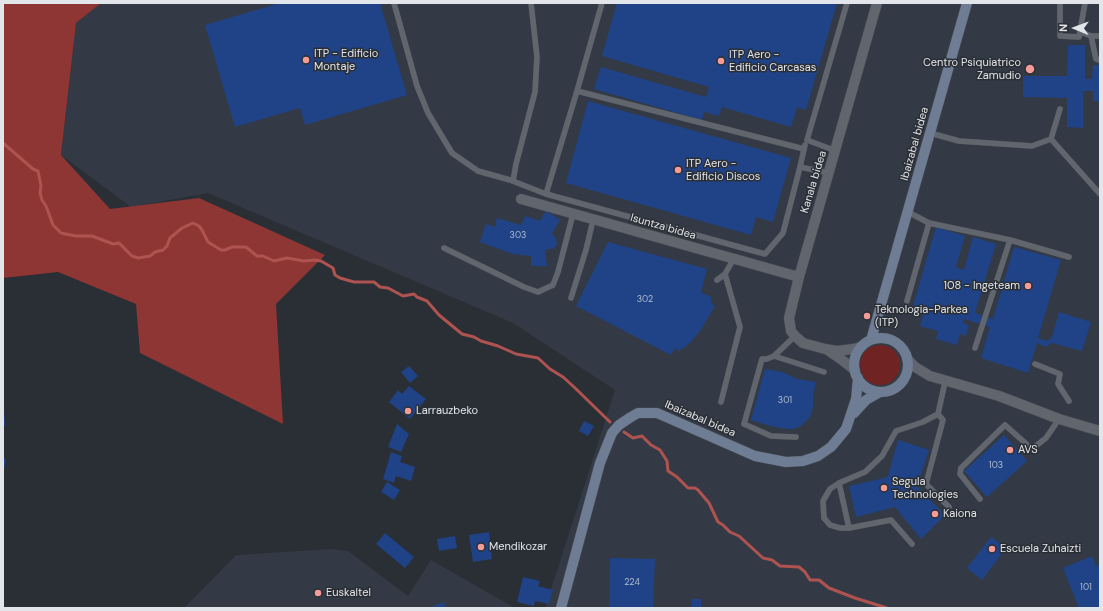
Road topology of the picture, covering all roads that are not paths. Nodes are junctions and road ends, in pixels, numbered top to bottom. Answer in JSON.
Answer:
{"nodes":[{"id":1,"x":394,"y":3,"type":"edge"},
{"id":2,"x":531,"y":3,"type":"edge"},
{"id":3,"x":602,"y":3,"type":"edge"},
{"id":4,"x":847,"y":3,"type":"edge"},
{"id":5,"x":877,"y":3,"type":"edge"},
{"id":6,"x":1060,"y":3,"type":"edge"},
{"id":7,"x":1085,"y":3,"type":"edge"},
{"id":8,"x":964,"y":5,"type":"edge"},
{"id":9,"x":1081,"y":32,"type":"junction"},
{"id":10,"x":1091,"y":36,"type":"junction"},
{"id":11,"x":1100,"y":36,"type":"edge"},
{"id":12,"x":1100,"y":60,"type":"edge"},
{"id":13,"x":577,"y":91,"type":"junction"},
{"id":14,"x":1060,"y":109,"type":"dead end"},
{"id":15,"x":930,"y":133,"type":"junction"},
{"id":16,"x":1051,"y":139,"type":"junction"},
{"id":17,"x":807,"y":140,"type":"junction"},
{"id":18,"x":804,"y":149,"type":"junction"},
{"id":19,"x":836,"y":151,"type":"junction"},
{"id":20,"x":800,"y":166,"type":"junction"},
{"id":21,"x":829,"y":172,"type":"junction"},
{"id":22,"x":513,"y":181,"type":"junction"},
{"id":23,"x":546,"y":194,"type":"junction"},
{"id":24,"x":1100,"y":194,"type":"edge"},
{"id":25,"x":521,"y":198,"type":"dead end"},
{"id":26,"x":908,"y":212,"type":"junction"},
{"id":27,"x":574,"y":214,"type":"junction"},
{"id":28,"x":594,"y":220,"type":"junction"},
{"id":29,"x":929,"y":223,"type":"junction"},
{"id":30,"x":1010,"y":240,"type":"junction"},
{"id":31,"x":444,"y":248,"type":"dead end"},
{"id":32,"x":1069,"y":257,"type":"dead end"},
{"id":33,"x":733,"y":260,"type":"junction"},
{"id":34,"x":725,"y":274,"type":"junction"},
{"id":35,"x":798,"y":277,"type":"junction"},
{"id":36,"x":716,"y":280,"type":"dead end"},
{"id":37,"x":571,"y":298,"type":"dead end"},
{"id":38,"x":907,"y":300,"type":"dead end"},
{"id":39,"x":795,"y":336,"type":"junction"},
{"id":40,"x":871,"y":340,"type":"junction"},
{"id":41,"x":861,"y":347,"type":"junction"},
{"id":42,"x":975,"y":348,"type":"dead end"},
{"id":43,"x":825,"y":349,"type":"junction"},
{"id":44,"x":774,"y":356,"type":"junction"},
{"id":45,"x":907,"y":359,"type":"junction"},
{"id":46,"x":1035,"y":364,"type":"dead end"},
{"id":47,"x":824,"y":372,"type":"dead end"},
{"id":48,"x":856,"y":374,"type":"junction"},
{"id":49,"x":945,"y":382,"type":"junction"},
{"id":50,"x":880,"y":392,"type":"junction"},
{"id":51,"x":1069,"y":401,"type":"dead end"},
{"id":52,"x":720,"y":402,"type":"dead end"},
{"id":53,"x":938,"y":414,"type":"junction"},
{"id":54,"x":850,"y":418,"type":"junction"},
{"id":55,"x":1059,"y":419,"type":"junction"},
{"id":56,"x":1100,"y":431,"type":"edge"},
{"id":57,"x":796,"y":437,"type":"dead end"},
{"id":58,"x":839,"y":483,"type":"junction"},
{"id":59,"x":980,"y":499,"type":"dead end"},
{"id":60,"x":949,"y":507,"type":"dead end"},
{"id":61,"x":849,"y":528,"type":"junction"},
{"id":62,"x":912,"y":544,"type":"dead end"},
{"id":63,"x":561,"y":608,"type":"edge"}],
"edges":[{"from":1,"to":22,"type":"lane"},
{"from":2,"to":22,"type":"lane"},
{"from":3,"to":13,"type":"lane"},
{"from":4,"to":17,"type":"lane"},
{"from":5,"to":19,"type":"street","name":"Kanala bidea"},
{"from":6,"to":9,"type":"lane"},
{"from":7,"to":9,"type":"lane"},
{"from":8,"to":15,"type":"street","name":"Ibaizabal bidea"},
{"from":9,"to":10,"type":"lane"},
{"from":10,"to":11,"type":"lane"},
{"from":10,"to":12,"type":"lane"},
{"from":13,"to":18,"type":"lane"},
{"from":13,"to":23,"type":"lane"},
{"from":14,"to":16,"type":"lane"},
{"from":15,"to":16,"type":"lane"},
{"from":15,"to":26,"type":"street","name":"Ibaizabal bidea"},
{"from":16,"to":24,"type":"lane"},
{"from":17,"to":18,"type":"lane"},
{"from":17,"to":19,"type":"lane"},
{"from":18,"to":20,"type":"lane"},
{"from":19,"to":21,"type":"street","name":"Kanala bidea"},
{"from":20,"to":21,"type":"lane"},
{"from":20,"to":23,"type":"lane"},
{"from":21,"to":35,"type":"street","name":"Kanala bidea"},
{"from":22,"to":23,"type":"lane"},
{"from":25,"to":27,"type":"street","name":"Isuntza bidea"},
{"from":26,"to":29,"type":"lane"},
{"from":26,"to":40,"type":"street","name":"Ibaizabal bidea"},
{"from":27,"to":28,"type":"street","name":"Isuntza bidea"},
{"from":27,"to":31,"type":"lane"},
{"from":28,"to":33,"type":"street","name":"Isuntza bidea"},
{"from":28,"to":37,"type":"lane"},
{"from":29,"to":30,"type":"lane"},
{"from":29,"to":38,"type":"lane"},
{"from":30,"to":32,"type":"lane"},
{"from":30,"to":42,"type":"lane"},
{"from":33,"to":34,"type":"lane"},
{"from":33,"to":35,"type":"street","name":"Isuntza bidea"},
{"from":34,"to":36,"type":"lane"},
{"from":34,"to":52,"type":"lane"},
{"from":35,"to":39,"type":"street","name":"Kanala bidea"},
{"from":39,"to":43,"type":"street"},
{"from":39,"to":44,"type":"lane"},
{"from":40,"to":41,"type":"street"},
{"from":40,"to":45,"type":"street"},
{"from":41,"to":43,"type":"street"},
{"from":41,"to":48,"type":"street"},
{"from":43,"to":48,"type":"street"},
{"from":44,"to":47,"type":"lane"},
{"from":44,"to":57,"type":"lane"},
{"from":45,"to":49,"type":"street"},
{"from":45,"to":50,"type":"street"},
{"from":46,"to":51,"type":"lane"},
{"from":48,"to":50,"type":"street"},
{"from":48,"to":54,"type":"street","name":"Ibaizabal bidea"},
{"from":49,"to":53,"type":"lane"},
{"from":49,"to":55,"type":"street"},
{"from":50,"to":54,"type":"street","name":"Ibaizabal bidea"},
{"from":53,"to":58,"type":"lane"},
{"from":53,"to":60,"type":"lane"},
{"from":54,"to":63,"type":"street","name":"Ibaizabal bidea"},
{"from":55,"to":56,"type":"street"},
{"from":55,"to":59,"type":"lane"},
{"from":58,"to":61,"type":"lane"},
{"from":58,"to":61,"type":"lane"},
{"from":61,"to":62,"type":"lane"}]}
